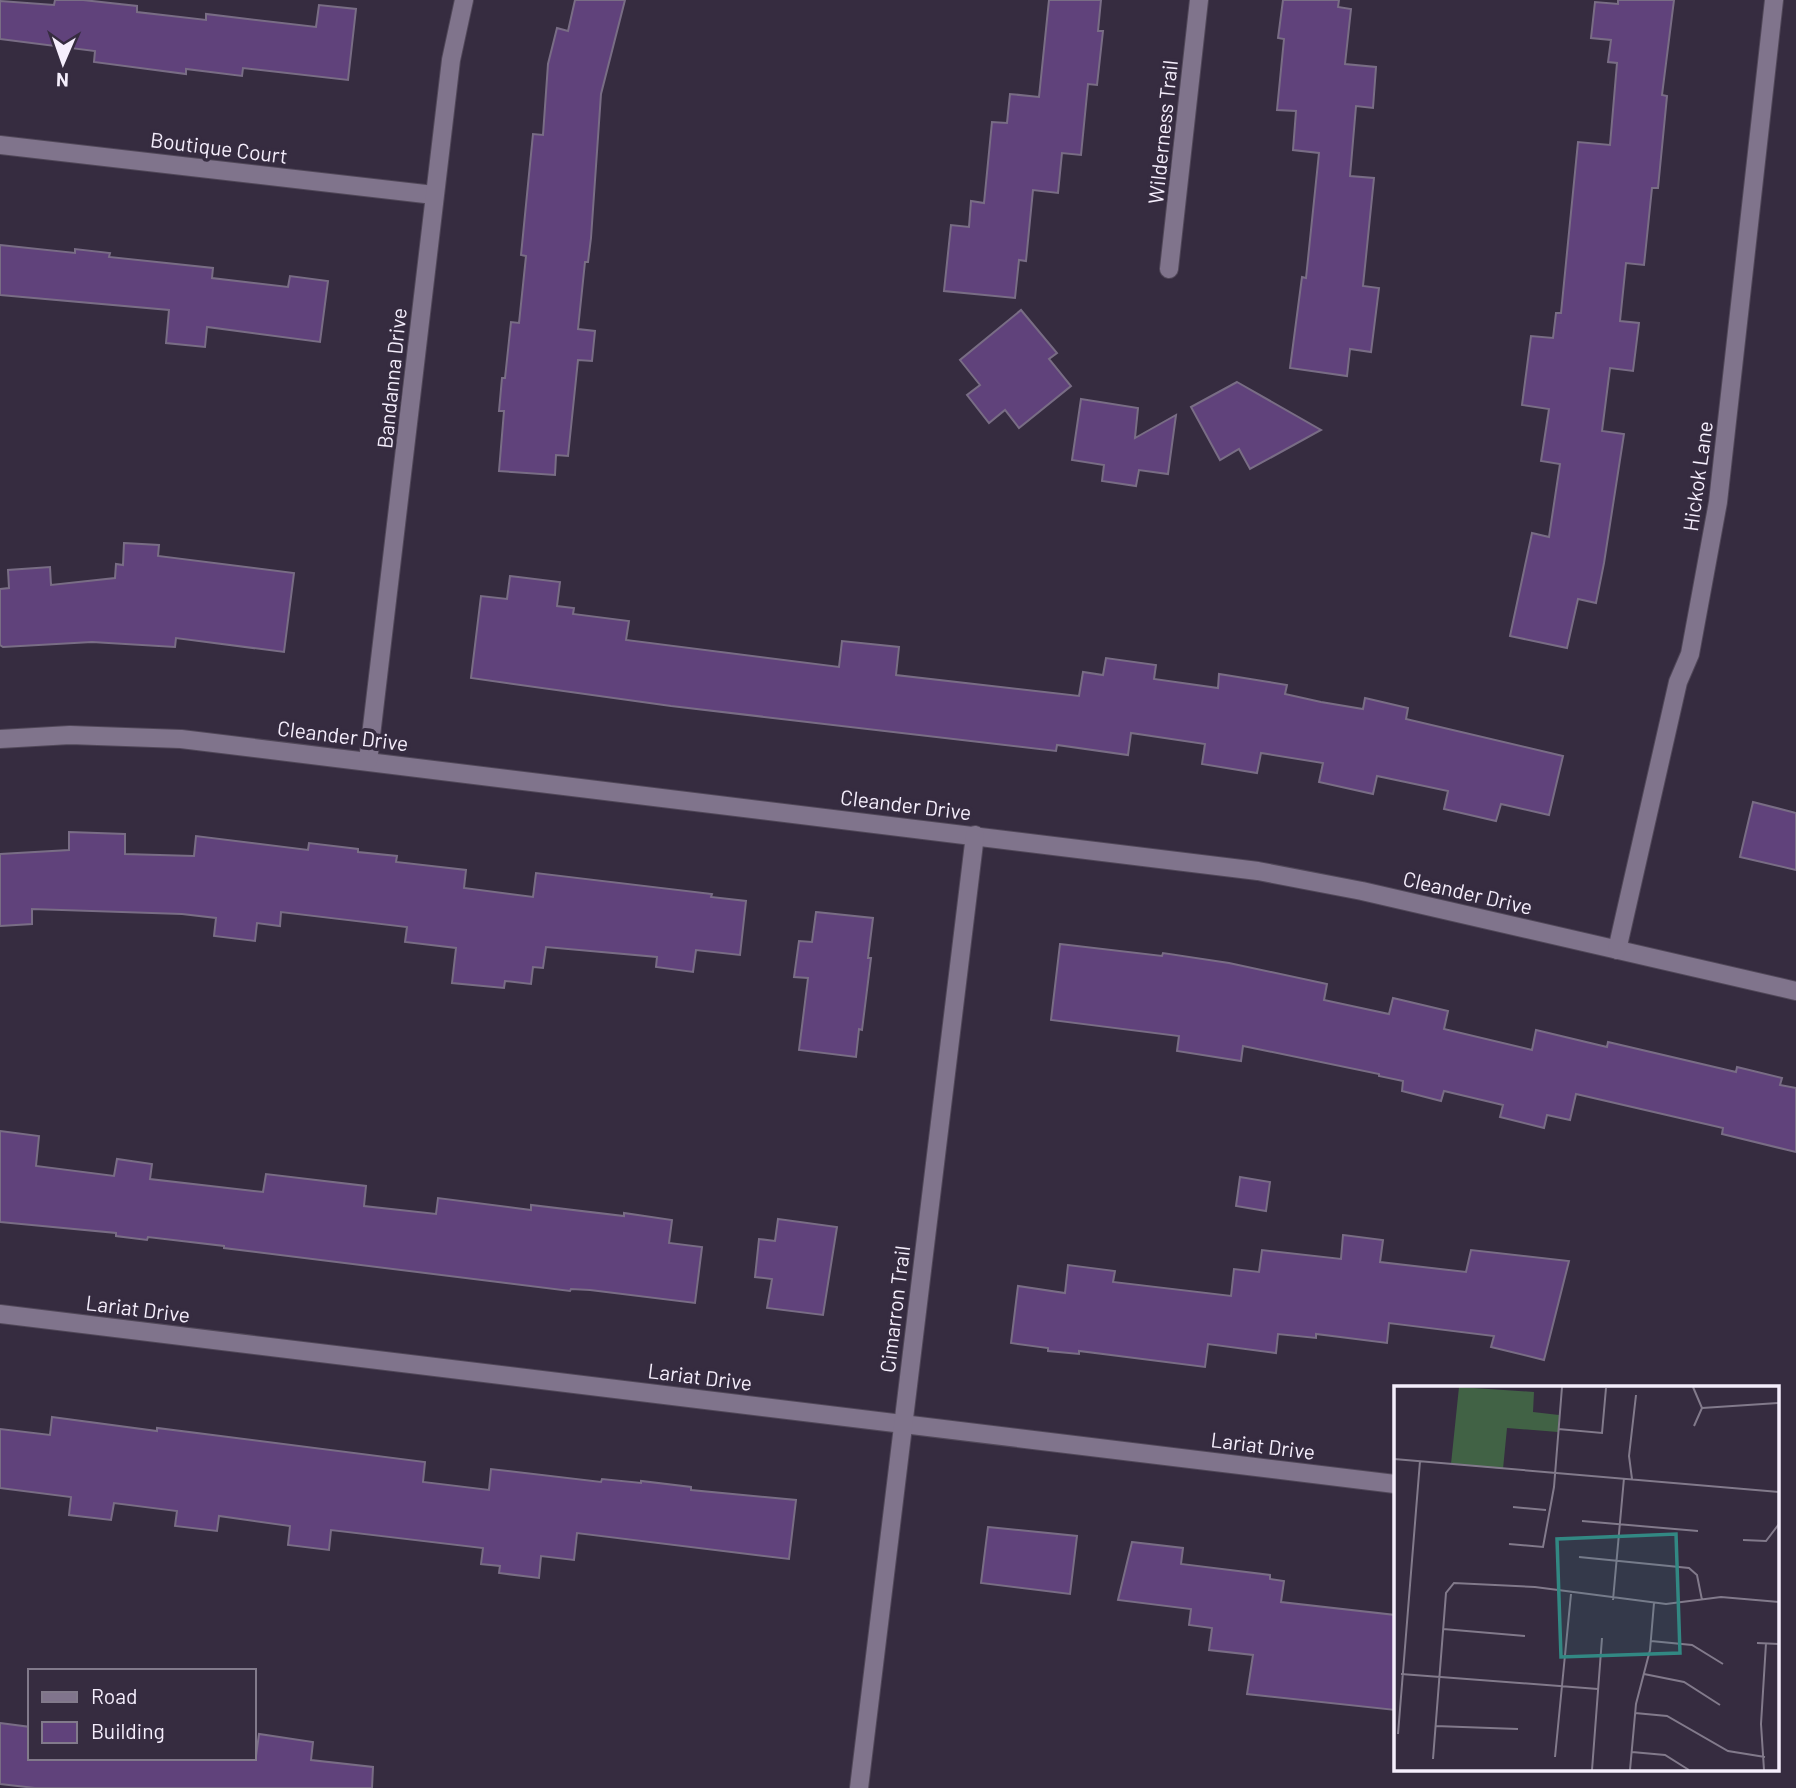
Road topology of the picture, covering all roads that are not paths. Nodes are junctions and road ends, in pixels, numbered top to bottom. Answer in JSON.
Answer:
{"nodes":[{"id":1,"x":464,"y":0,"type":"edge"},
{"id":2,"x":1199,"y":0,"type":"edge"},
{"id":3,"x":1774,"y":0,"type":"edge"},
{"id":4,"x":0,"y":145,"type":"edge"},
{"id":5,"x":434,"y":195,"type":"junction"},
{"id":6,"x":1169,"y":269,"type":"dead end"},
{"id":7,"x":0,"y":739,"type":"edge"},
{"id":8,"x":368,"y":761,"type":"junction"},
{"id":9,"x":975,"y":835,"type":"junction"},
{"id":10,"x":1617,"y":950,"type":"junction"},
{"id":11,"x":1796,"y":991,"type":"edge"},
{"id":12,"x":0,"y":1314,"type":"edge"},
{"id":13,"x":903,"y":1424,"type":"junction"},
{"id":14,"x":1394,"y":1484,"type":"edge"},
{"id":15,"x":859,"y":1788,"type":"edge"}],
"edges":[{"from":1,"to":5,"type":"street","name":"Bandanna Drive"},
{"from":2,"to":6,"type":"street","name":"Wilderness Trail"},
{"from":3,"to":10,"type":"street","name":"Hickok Lane"},
{"from":4,"to":5,"type":"street","name":"Boutique Court"},
{"from":5,"to":8,"type":"street","name":"Bandanna Drive"},
{"from":7,"to":8,"type":"street","name":"Cleander Drive"},
{"from":8,"to":9,"type":"street","name":"Cleander Drive"},
{"from":9,"to":10,"type":"street","name":"Cleander Drive"},
{"from":9,"to":13,"type":"street","name":"Cimarron Trail"},
{"from":10,"to":11,"type":"street","name":"Cleander Drive"},
{"from":12,"to":13,"type":"street","name":"Lariat Drive"},
{"from":13,"to":14,"type":"street","name":"Lariat Drive"},
{"from":13,"to":15,"type":"street","name":"Cimarron Trail"}]}
